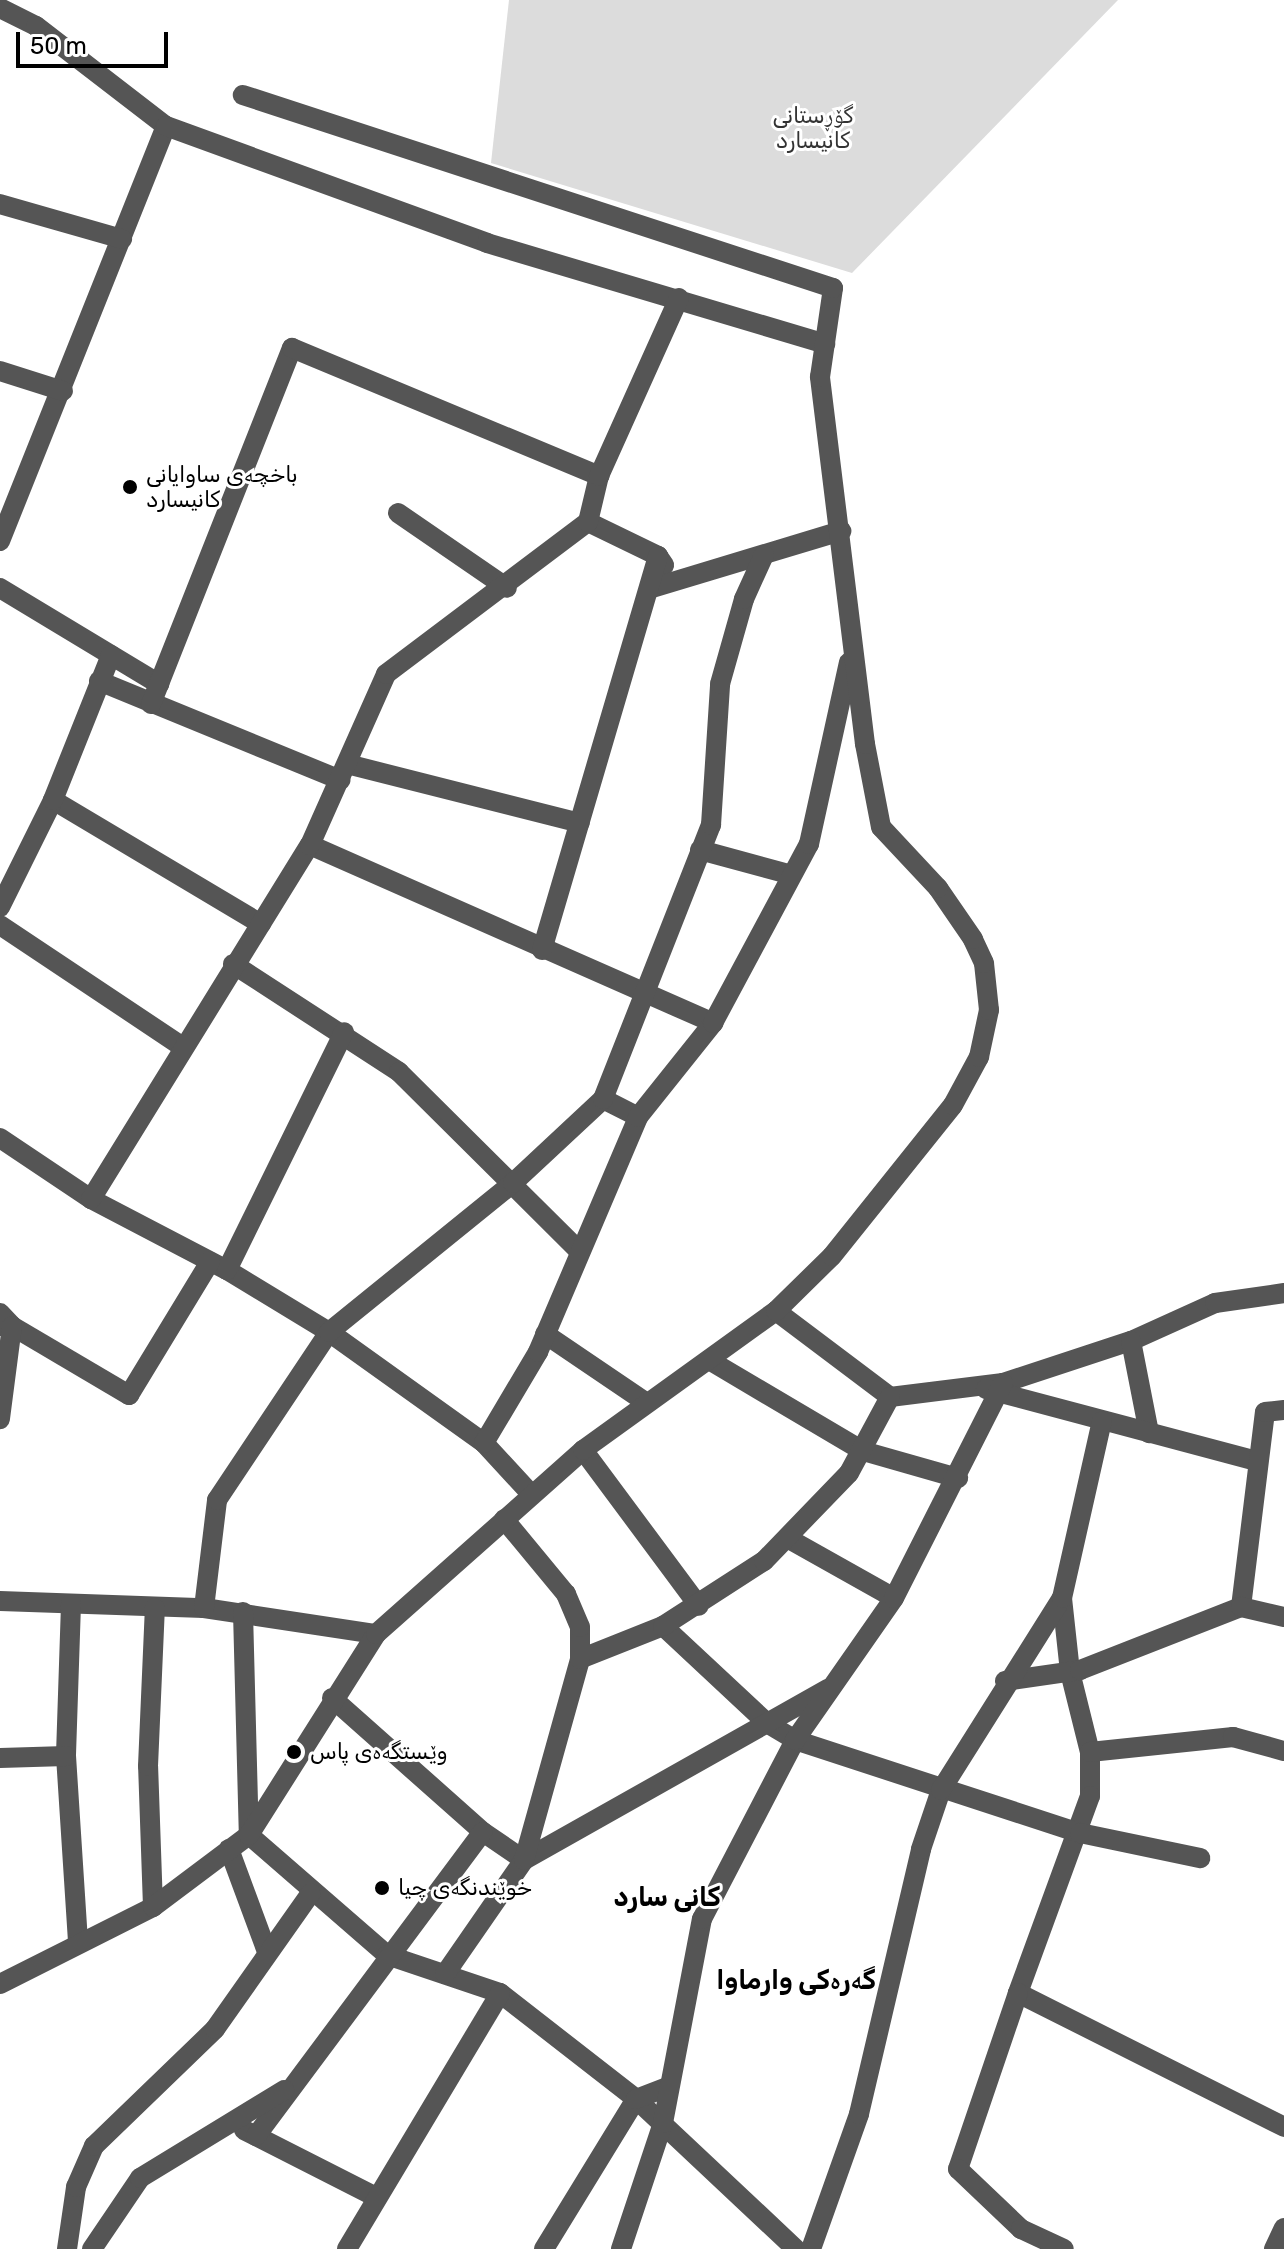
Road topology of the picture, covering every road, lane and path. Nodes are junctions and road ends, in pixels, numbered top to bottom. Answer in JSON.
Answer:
{"nodes":[{"id":1,"x":0,"y":8,"type":"edge"},
{"id":2,"x":243,"y":95,"type":"dead end"},
{"id":3,"x":166,"y":126,"type":"junction"},
{"id":4,"x":0,"y":204,"type":"edge"},
{"id":5,"x":122,"y":239,"type":"junction"},
{"id":6,"x":679,"y":298,"type":"junction"},
{"id":7,"x":825,"y":344,"type":"junction"},
{"id":8,"x":0,"y":371,"type":"edge"},
{"id":9,"x":63,"y":391,"type":"junction"},
{"id":10,"x":599,"y":476,"type":"junction"},
{"id":11,"x":8,"y":504,"type":"edge"},
{"id":12,"x":398,"y":513,"type":"dead end"},
{"id":13,"x":588,"y":522,"type":"junction"},
{"id":14,"x":841,"y":531,"type":"junction"},
{"id":15,"x":0,"y":541,"type":"edge"},
{"id":16,"x":764,"y":555,"type":"junction"},
{"id":17,"x":658,"y":556,"type":"junction"},
{"id":18,"x":675,"y":582,"type":"junction"},
{"id":19,"x":0,"y":588,"type":"edge"},
{"id":20,"x":507,"y":588,"type":"junction"},
{"id":21,"x":649,"y":589,"type":"junction"},
{"id":22,"x":854,"y":640,"type":"junction"},
{"id":23,"x":111,"y":655,"type":"junction"},
{"id":24,"x":99,"y":681,"type":"junction"},
{"id":25,"x":159,"y":684,"type":"junction"},
{"id":26,"x":151,"y":704,"type":"junction"},
{"id":27,"x":343,"y":772,"type":"junction"},
{"id":28,"x":53,"y":800,"type":"junction"},
{"id":29,"x":580,"y":823,"type":"junction"},
{"id":30,"x":310,"y":845,"type":"junction"},
{"id":31,"x":700,"y":850,"type":"junction"},
{"id":32,"x":792,"y":875,"type":"junction"},
{"id":33,"x":0,"y":907,"type":"edge"},
{"id":34,"x":261,"y":924,"type":"junction"},
{"id":35,"x":0,"y":925,"type":"edge"},
{"id":36,"x":542,"y":950,"type":"junction"},
{"id":37,"x":233,"y":964,"type":"junction"},
{"id":38,"x":643,"y":995,"type":"junction"},
{"id":39,"x":713,"y":1023,"type":"junction"},
{"id":40,"x":344,"y":1032,"type":"junction"},
{"id":41,"x":183,"y":1047,"type":"junction"},
{"id":42,"x":603,"y":1099,"type":"junction"},
{"id":43,"x":638,"y":1117,"type":"junction"},
{"id":44,"x":0,"y":1138,"type":"edge"},
{"id":45,"x":513,"y":1183,"type":"junction"},
{"id":46,"x":91,"y":1199,"type":"junction"},
{"id":47,"x":578,"y":1250,"type":"junction"},
{"id":48,"x":219,"y":1266,"type":"junction"},
{"id":49,"x":1284,"y":1293,"type":"edge"},
{"id":50,"x":776,"y":1311,"type":"junction"},
{"id":51,"x":4,"y":1322,"type":"edge"},
{"id":52,"x":329,"y":1332,"type":"junction"},
{"id":53,"x":545,"y":1334,"type":"junction"},
{"id":54,"x":1131,"y":1341,"type":"junction"},
{"id":55,"x":709,"y":1360,"type":"junction"},
{"id":56,"x":994,"y":1388,"type":"junction"},
{"id":57,"x":890,"y":1397,"type":"junction"},
{"id":58,"x":647,"y":1403,"type":"junction"},
{"id":59,"x":1284,"y":1410,"type":"edge"},
{"id":60,"x":0,"y":1419,"type":"edge"},
{"id":61,"x":1102,"y":1421,"type":"junction"},
{"id":62,"x":1149,"y":1433,"type":"junction"},
{"id":63,"x":484,"y":1443,"type":"junction"},
{"id":64,"x":583,"y":1450,"type":"junction"},
{"id":65,"x":863,"y":1451,"type":"junction"},
{"id":66,"x":1257,"y":1461,"type":"junction"},
{"id":67,"x":958,"y":1478,"type":"junction"},
{"id":68,"x":531,"y":1494,"type":"junction"},
{"id":69,"x":504,"y":1519,"type":"junction"},
{"id":70,"x":789,"y":1539,"type":"junction"},
{"id":71,"x":894,"y":1598,"type":"junction"},
{"id":72,"x":1062,"y":1598,"type":"junction"},
{"id":73,"x":0,"y":1601,"type":"edge"},
{"id":74,"x":71,"y":1604,"type":"junction"},
{"id":75,"x":699,"y":1606,"type":"junction"},
{"id":76,"x":1241,"y":1607,"type":"junction"},
{"id":77,"x":155,"y":1608,"type":"junction"},
{"id":78,"x":204,"y":1608,"type":"junction"},
{"id":79,"x":243,"y":1612,"type":"junction"},
{"id":80,"x":1284,"y":1617,"type":"edge"},
{"id":81,"x":663,"y":1626,"type":"junction"},
{"id":82,"x":376,"y":1634,"type":"junction"},
{"id":83,"x":580,"y":1659,"type":"junction"},
{"id":84,"x":1070,"y":1672,"type":"junction"},
{"id":85,"x":1005,"y":1681,"type":"junction"},
{"id":86,"x":834,"y":1685,"type":"junction"},
{"id":87,"x":332,"y":1698,"type":"junction"},
{"id":88,"x":767,"y":1723,"type":"junction"},
{"id":89,"x":795,"y":1740,"type":"junction"},
{"id":90,"x":1284,"y":1751,"type":"edge"},
{"id":91,"x":1090,"y":1752,"type":"junction"},
{"id":92,"x":66,"y":1756,"type":"junction"},
{"id":93,"x":0,"y":1758,"type":"edge"},
{"id":94,"x":941,"y":1790,"type":"junction"},
{"id":95,"x":483,"y":1832,"type":"junction"},
{"id":96,"x":1080,"y":1833,"type":"junction"},
{"id":97,"x":249,"y":1835,"type":"junction"},
{"id":98,"x":229,"y":1849,"type":"junction"},
{"id":99,"x":1200,"y":1858,"type":"dead end"},
{"id":100,"x":524,"y":1860,"type":"junction"},
{"id":101,"x":311,"y":1893,"type":"junction"},
{"id":102,"x":153,"y":1907,"type":"junction"},
{"id":103,"x":78,"y":1944,"type":"junction"},
{"id":104,"x":267,"y":1952,"type":"junction"},
{"id":105,"x":387,"y":1955,"type":"junction"},
{"id":106,"x":445,"y":1974,"type":"junction"},
{"id":107,"x":0,"y":1984,"type":"edge"},
{"id":108,"x":500,"y":1993,"type":"junction"},
{"id":109,"x":1018,"y":1993,"type":"junction"},
{"id":110,"x":295,"y":2083,"type":"junction"},
{"id":111,"x":668,"y":2087,"type":"junction"},
{"id":112,"x":636,"y":2099,"type":"junction"},
{"id":113,"x":231,"y":2122,"type":"junction"},
{"id":114,"x":663,"y":2123,"type":"junction"},
{"id":115,"x":1284,"y":2127,"type":"edge"},
{"id":116,"x":256,"y":2136,"type":"junction"},
{"id":117,"x":376,"y":2197,"type":"junction"},
{"id":118,"x":1284,"y":2228,"type":"edge"},
{"id":119,"x":67,"y":2249,"type":"edge"},
{"id":120,"x":92,"y":2249,"type":"edge"},
{"id":121,"x":347,"y":2249,"type":"edge"},
{"id":122,"x":544,"y":2249,"type":"edge"},
{"id":123,"x":621,"y":2249,"type":"edge"},
{"id":124,"x":796,"y":2249,"type":"edge"},
{"id":125,"x":811,"y":2249,"type":"edge"},
{"id":126,"x":1064,"y":2249,"type":"edge"},
{"id":127,"x":1274,"y":2249,"type":"edge"}],
"edges":[{"from":1,"to":3,"type":"street"},
{"from":2,"to":7,"type":"street"},
{"from":3,"to":5,"type":"street"},
{"from":3,"to":6,"type":"street"},
{"from":4,"to":5,"type":"street"},
{"from":5,"to":9,"type":"street"},
{"from":6,"to":7,"type":"street"},
{"from":6,"to":10,"type":"street"},
{"from":7,"to":14,"type":"street"},
{"from":8,"to":9,"type":"street"},
{"from":9,"to":11,"type":"street"},
{"from":10,"to":13,"type":"street"},
{"from":10,"to":25,"type":"street"},
{"from":11,"to":15,"type":"street"},
{"from":12,"to":20,"type":"street"},
{"from":13,"to":17,"type":"street"},
{"from":13,"to":20,"type":"street"},
{"from":14,"to":16,"type":"street"},
{"from":14,"to":22,"type":"street"},
{"from":16,"to":18,"type":"street"},
{"from":16,"to":31,"type":"street"},
{"from":17,"to":18,"type":"street"},
{"from":17,"to":21,"type":"street"},
{"from":18,"to":21,"type":"street"},
{"from":19,"to":23,"type":"street"},
{"from":20,"to":27,"type":"street"},
{"from":21,"to":29,"type":"street"},
{"from":22,"to":32,"type":"street"},
{"from":22,"to":50,"type":"street"},
{"from":23,"to":24,"type":"street"},
{"from":23,"to":25,"type":"street"},
{"from":24,"to":26,"type":"street"},
{"from":24,"to":28,"type":"street"},
{"from":25,"to":26,"type":"street"},
{"from":26,"to":27,"type":"street"},
{"from":27,"to":29,"type":"street"},
{"from":27,"to":30,"type":"street"},
{"from":28,"to":33,"type":"street"},
{"from":28,"to":34,"type":"street"},
{"from":29,"to":36,"type":"street"},
{"from":30,"to":34,"type":"street"},
{"from":30,"to":36,"type":"street"},
{"from":31,"to":32,"type":"street"},
{"from":31,"to":38,"type":"street"},
{"from":32,"to":39,"type":"street"},
{"from":34,"to":37,"type":"street"},
{"from":35,"to":41,"type":"street"},
{"from":36,"to":38,"type":"street"},
{"from":37,"to":40,"type":"street"},
{"from":37,"to":41,"type":"street"},
{"from":38,"to":39,"type":"street"},
{"from":38,"to":42,"type":"street"},
{"from":39,"to":43,"type":"street"},
{"from":40,"to":45,"type":"street"},
{"from":40,"to":48,"type":"street"},
{"from":41,"to":46,"type":"street"},
{"from":42,"to":43,"type":"street"},
{"from":42,"to":45,"type":"street"},
{"from":43,"to":47,"type":"street"},
{"from":44,"to":46,"type":"street"},
{"from":45,"to":47,"type":"street"},
{"from":45,"to":52,"type":"street"},
{"from":46,"to":48,"type":"street"},
{"from":47,"to":53,"type":"street"},
{"from":48,"to":51,"type":"street"},
{"from":48,"to":52,"type":"street"},
{"from":49,"to":54,"type":"street"},
{"from":50,"to":55,"type":"street"},
{"from":50,"to":57,"type":"street"},
{"from":51,"to":60,"type":"street"},
{"from":52,"to":63,"type":"street"},
{"from":52,"to":78,"type":"street"},
{"from":53,"to":58,"type":"street"},
{"from":53,"to":63,"type":"street"},
{"from":54,"to":56,"type":"street"},
{"from":54,"to":62,"type":"street"},
{"from":55,"to":58,"type":"street"},
{"from":55,"to":65,"type":"street"},
{"from":56,"to":57,"type":"street"},
{"from":56,"to":61,"type":"street"},
{"from":56,"to":67,"type":"street"},
{"from":57,"to":65,"type":"street"},
{"from":58,"to":64,"type":"street"},
{"from":59,"to":66,"type":"street"},
{"from":61,"to":62,"type":"street"},
{"from":61,"to":72,"type":"street"},
{"from":62,"to":66,"type":"street"},
{"from":63,"to":68,"type":"street"},
{"from":64,"to":68,"type":"street"},
{"from":64,"to":75,"type":"street"},
{"from":65,"to":67,"type":"street"},
{"from":65,"to":70,"type":"street"},
{"from":66,"to":76,"type":"street"},
{"from":67,"to":71,"type":"street"},
{"from":68,"to":69,"type":"street"},
{"from":69,"to":82,"type":"street"},
{"from":69,"to":83,"type":"street"},
{"from":70,"to":71,"type":"street"},
{"from":70,"to":75,"type":"street"},
{"from":71,"to":86,"type":"street"},
{"from":72,"to":84,"type":"street"},
{"from":72,"to":85,"type":"street"},
{"from":73,"to":74,"type":"street"},
{"from":74,"to":77,"type":"street"},
{"from":74,"to":92,"type":"street"},
{"from":75,"to":81,"type":"street"},
{"from":76,"to":80,"type":"street"},
{"from":76,"to":84,"type":"street"},
{"from":77,"to":78,"type":"street"},
{"from":77,"to":102,"type":"street"},
{"from":78,"to":79,"type":"street"},
{"from":79,"to":82,"type":"street"},
{"from":79,"to":97,"type":"street"},
{"from":81,"to":83,"type":"street"},
{"from":81,"to":88,"type":"street"},
{"from":82,"to":87,"type":"street"},
{"from":83,"to":100,"type":"street"},
{"from":84,"to":85,"type":"street"},
{"from":84,"to":91,"type":"street"},
{"from":85,"to":94,"type":"street"},
{"from":86,"to":88,"type":"street"},
{"from":86,"to":89,"type":"street"},
{"from":87,"to":95,"type":"street"},
{"from":87,"to":97,"type":"street"},
{"from":88,"to":89,"type":"street"},
{"from":88,"to":100,"type":"street"},
{"from":89,"to":94,"type":"street"},
{"from":89,"to":111,"type":"street"},
{"from":90,"to":91,"type":"street"},
{"from":91,"to":96,"type":"street"},
{"from":92,"to":93,"type":"street"},
{"from":92,"to":103,"type":"street"},
{"from":94,"to":96,"type":"street"},
{"from":94,"to":125,"type":"street"},
{"from":95,"to":100,"type":"street"},
{"from":95,"to":105,"type":"street"},
{"from":96,"to":99,"type":"street"},
{"from":96,"to":109,"type":"street"},
{"from":97,"to":98,"type":"street"},
{"from":97,"to":101,"type":"street"},
{"from":98,"to":102,"type":"street"},
{"from":98,"to":104,"type":"street"},
{"from":100,"to":106,"type":"street"},
{"from":101,"to":104,"type":"street"},
{"from":101,"to":105,"type":"street"},
{"from":102,"to":103,"type":"street"},
{"from":103,"to":107,"type":"street"},
{"from":104,"to":119,"type":"street"},
{"from":105,"to":106,"type":"street"},
{"from":105,"to":110,"type":"street"},
{"from":106,"to":108,"type":"street"},
{"from":108,"to":112,"type":"street"},
{"from":108,"to":117,"type":"street"},
{"from":109,"to":115,"type":"street"},
{"from":109,"to":126,"type":"street"},
{"from":110,"to":113,"type":"street"},
{"from":110,"to":116,"type":"street"},
{"from":111,"to":112,"type":"street"},
{"from":111,"to":114,"type":"street"},
{"from":112,"to":114,"type":"street"},
{"from":112,"to":122,"type":"street"},
{"from":113,"to":116,"type":"street"},
{"from":113,"to":120,"type":"street"},
{"from":114,"to":123,"type":"street"},
{"from":114,"to":124,"type":"street"},
{"from":116,"to":117,"type":"street"},
{"from":117,"to":121,"type":"street"},
{"from":118,"to":127,"type":"street"}]}
